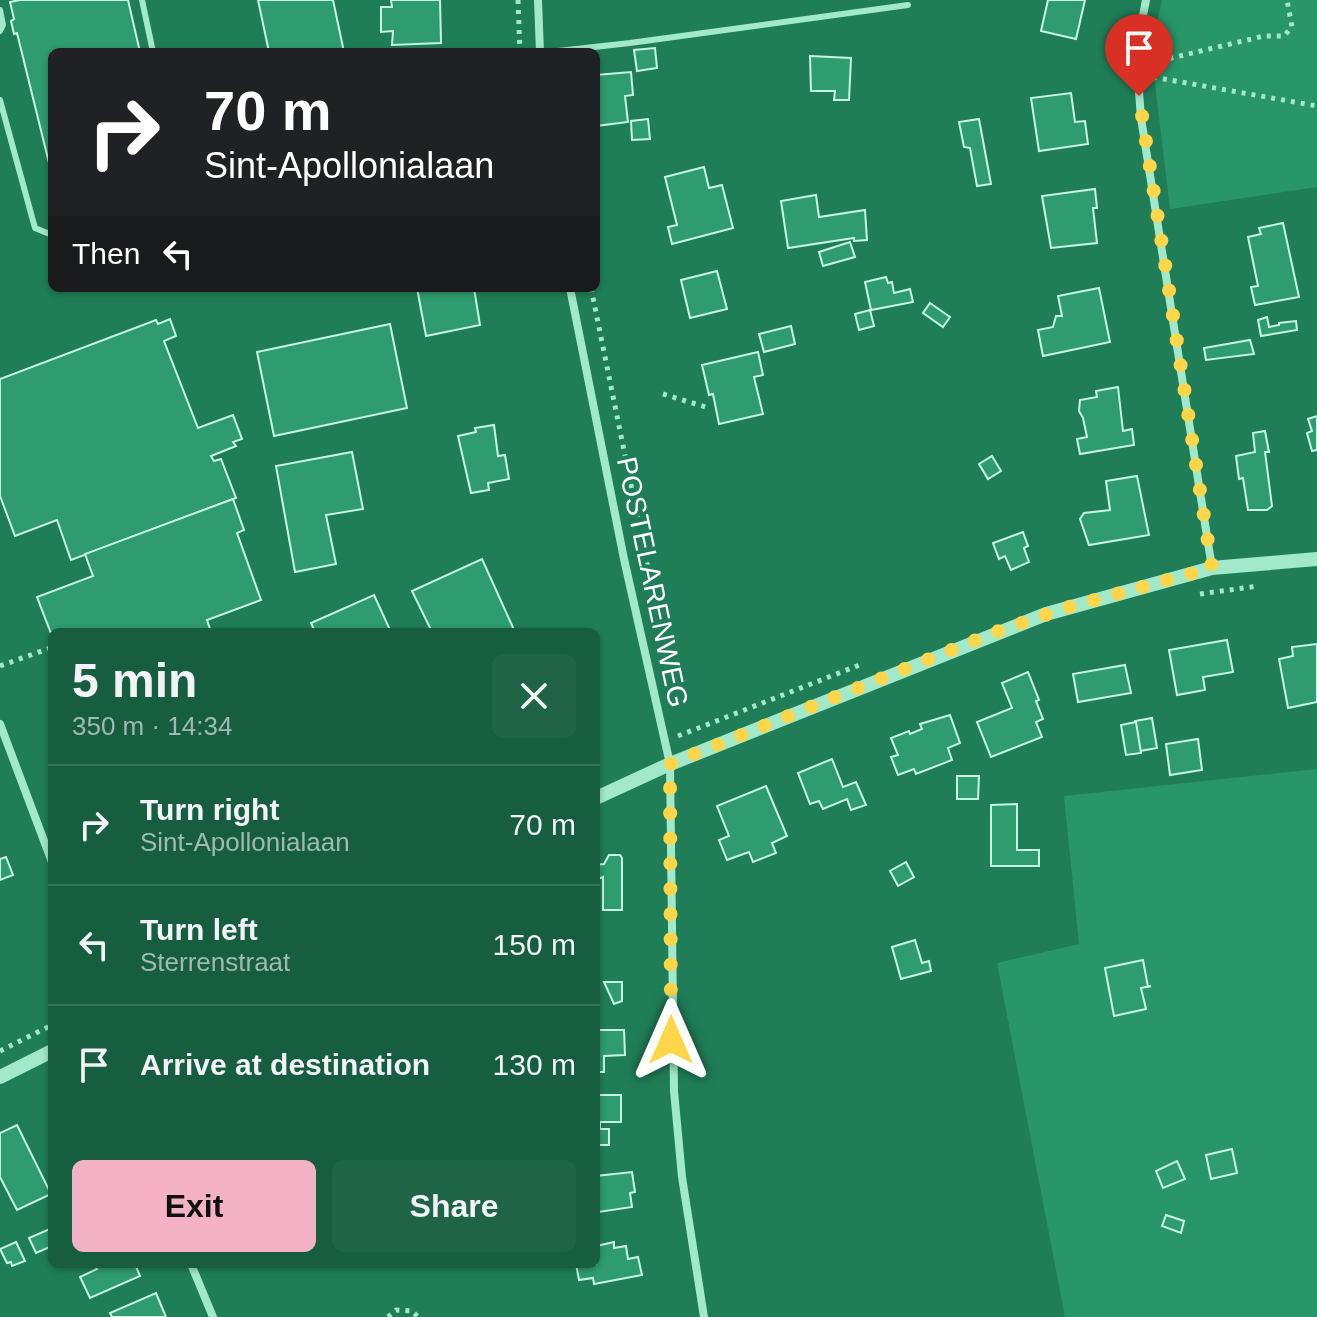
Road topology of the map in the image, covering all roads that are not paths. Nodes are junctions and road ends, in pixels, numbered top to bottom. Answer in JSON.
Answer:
{"nodes":[{"id":1,"x":142,"y":0,"type":"edge"},
{"id":2,"x":538,"y":0,"type":"edge"},
{"id":3,"x":1146,"y":0,"type":"edge"},
{"id":4,"x":908,"y":5,"type":"dead end"},
{"id":5,"x":0,"y":10,"type":"edge"},
{"id":6,"x":0,"y":31,"type":"edge"},
{"id":7,"x":152,"y":48,"type":"edge"},
{"id":8,"x":540,"y":48,"type":"edge"},
{"id":9,"x":580,"y":48,"type":"edge"},
{"id":10,"x":0,"y":100,"type":"edge"},
{"id":11,"x":48,"y":233,"type":"edge"},
{"id":12,"x":571,"y":292,"type":"edge"},
{"id":13,"x":1317,"y":559,"type":"edge"},
{"id":14,"x":1212,"y":568,"type":"junction"},
{"id":15,"x":0,"y":724,"type":"edge"},
{"id":16,"x":670,"y":764,"type":"junction"},
{"id":17,"x":600,"y":796,"type":"edge"},
{"id":18,"x":48,"y":851,"type":"edge"},
{"id":19,"x":48,"y":1053,"type":"edge"},
{"id":20,"x":0,"y":1077,"type":"edge"},
{"id":21,"x":193,"y":1268,"type":"edge"},
{"id":22,"x":213,"y":1317,"type":"edge"},
{"id":23,"x":704,"y":1317,"type":"edge"}],
"edges":[{"from":1,"to":7,"type":"lane"},
{"from":2,"to":8,"type":"street"},
{"from":3,"to":14,"type":"street"},
{"from":4,"to":9,"type":"lane"},
{"from":5,"to":6,"type":"lane"},
{"from":10,"to":11,"type":"lane"},
{"from":12,"to":16,"type":"street","name":"POSTELARENWEG"},
{"from":13,"to":14,"type":"street"},
{"from":14,"to":16,"type":"street"},
{"from":15,"to":18,"type":"street"},
{"from":16,"to":17,"type":"street"},
{"from":16,"to":23,"type":"street","name":"POSTELARENWEG"},
{"from":19,"to":20,"type":"street"},
{"from":21,"to":22,"type":"street"}]}
